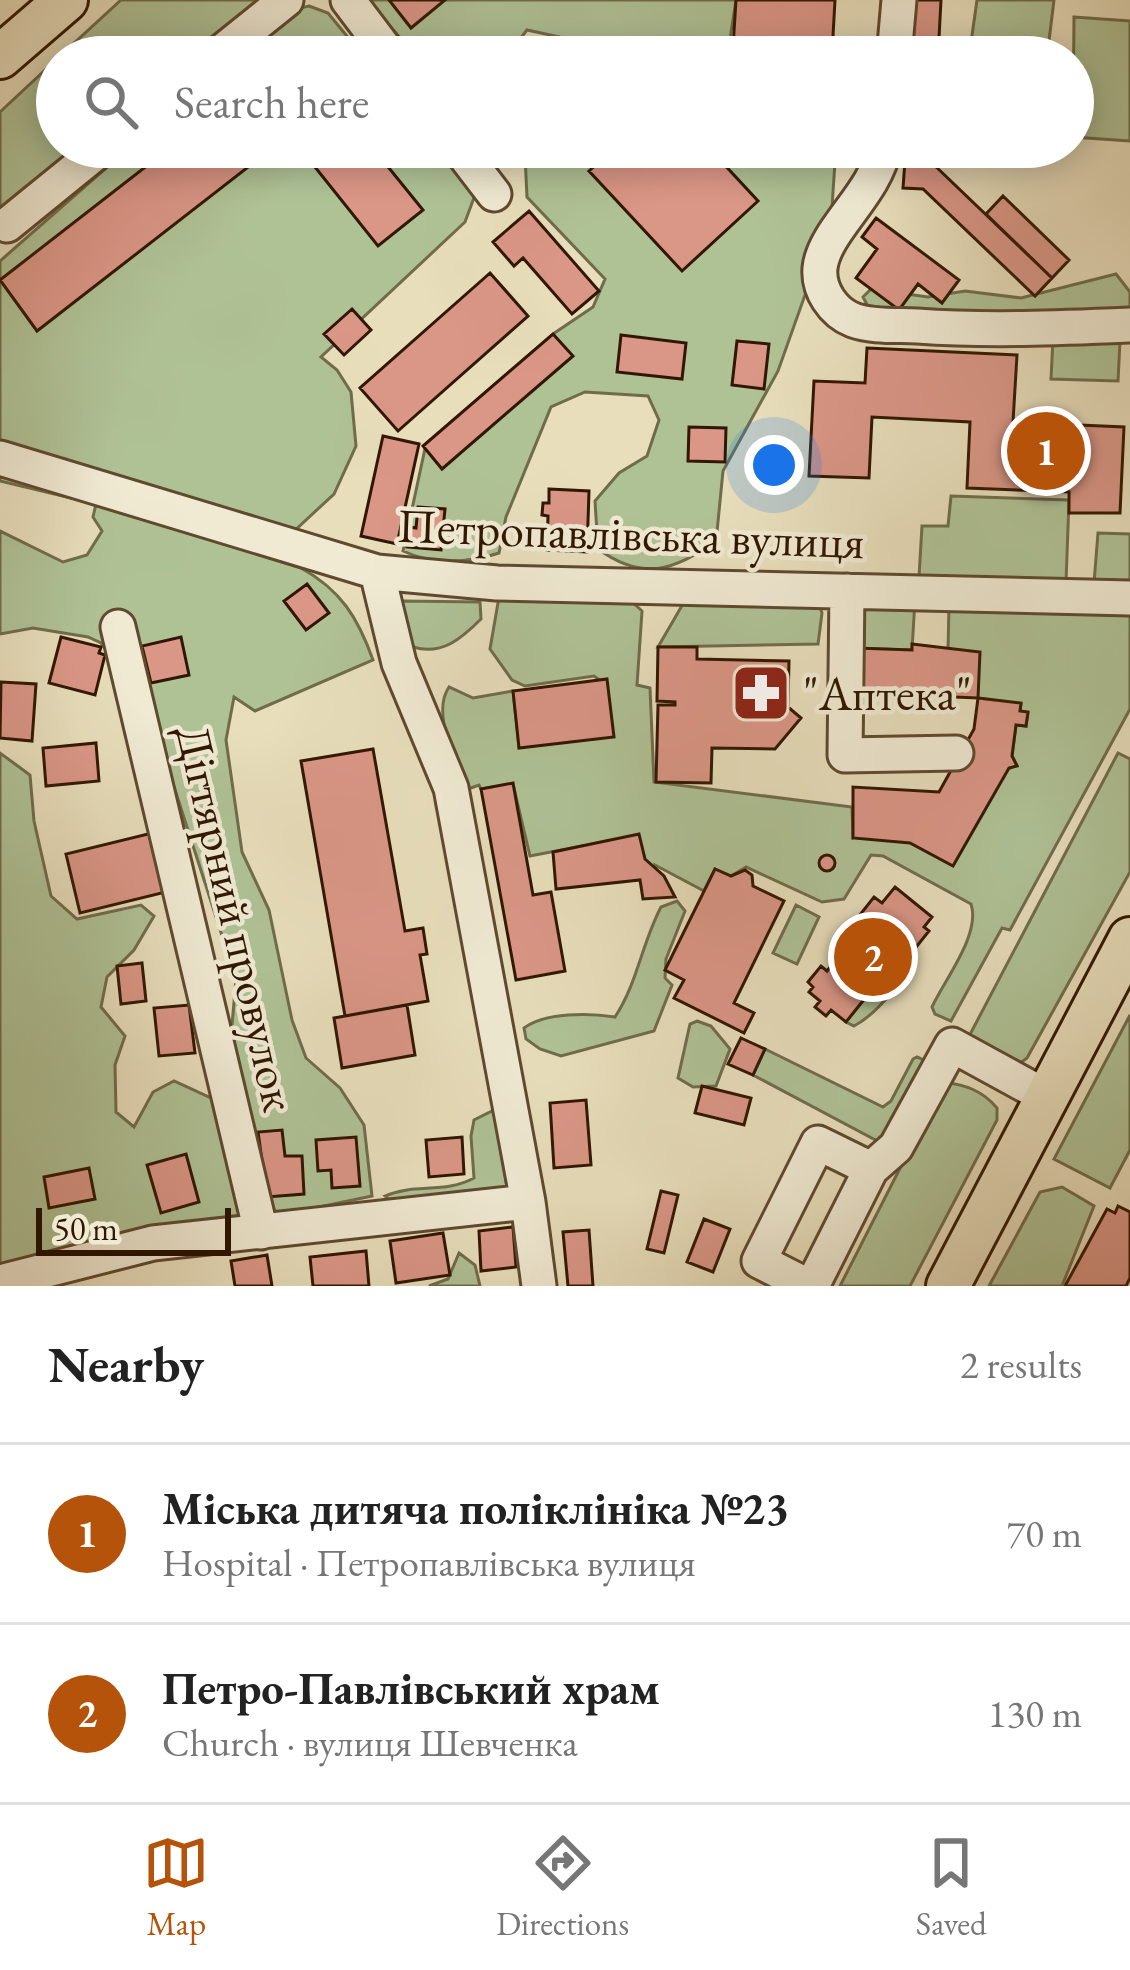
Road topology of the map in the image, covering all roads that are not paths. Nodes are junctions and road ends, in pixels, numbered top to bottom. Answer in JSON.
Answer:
{"nodes":[{"id":1,"x":66,"y":0,"type":"edge"},
{"id":2,"x":286,"y":0,"type":"edge"},
{"id":3,"x":348,"y":0,"type":"edge"},
{"id":4,"x":899,"y":0,"type":"edge"},
{"id":5,"x":241,"y":36,"type":"edge"},
{"id":6,"x":375,"y":36,"type":"edge"},
{"id":7,"x":896,"y":36,"type":"edge"},
{"id":8,"x":0,"y":57,"type":"edge"},
{"id":9,"x":78,"y":168,"type":"edge"},
{"id":10,"x":474,"y":168,"type":"edge"},
{"id":11,"x":877,"y":168,"type":"edge"},
{"id":12,"x":494,"y":194,"type":"dead end"},
{"id":13,"x":7,"y":225,"type":"dead end"},
{"id":14,"x":1130,"y":325,"type":"edge"},
{"id":15,"x":0,"y":458,"type":"edge"},
{"id":16,"x":377,"y":572,"type":"junction"},
{"id":17,"x":847,"y":591,"type":"junction"},
{"id":18,"x":1130,"y":598,"type":"edge"},
{"id":19,"x":118,"y":627,"type":"dead end"},
{"id":20,"x":956,"y":753,"type":"dead end"},
{"id":21,"x":1130,"y":939,"type":"edge"},
{"id":22,"x":1047,"y":1097,"type":"junction"},
{"id":23,"x":871,"y":1169,"type":"junction"},
{"id":24,"x":528,"y":1202,"type":"junction"},
{"id":25,"x":261,"y":1232,"type":"junction"},
{"id":26,"x":0,"y":1282,"type":"edge"},
{"id":27,"x":539,"y":1286,"type":"edge"},
{"id":28,"x":810,"y":1286,"type":"edge"},
{"id":29,"x":948,"y":1286,"type":"edge"}],
"edges":[{"from":1,"to":8,"type":"main road"},
{"from":2,"to":5,"type":"street"},
{"from":3,"to":6,"type":"street"},
{"from":4,"to":7,"type":"street"},
{"from":9,"to":13,"type":"street"},
{"from":10,"to":12,"type":"street"},
{"from":11,"to":14,"type":"street"},
{"from":15,"to":16,"type":"street","name":"Петропавлівська вулиця"},
{"from":16,"to":17,"type":"street","name":"Петропавлівська вулиця"},
{"from":16,"to":24,"type":"street"},
{"from":17,"to":18,"type":"street","name":"Петропавлівська вулиця"},
{"from":17,"to":20,"type":"street"},
{"from":19,"to":25,"type":"street","name":"Дігтярний провулок"},
{"from":21,"to":22,"type":"main road"},
{"from":22,"to":23,"type":"street"},
{"from":22,"to":29,"type":"main road"},
{"from":23,"to":28,"type":"street"},
{"from":23,"to":28,"type":"street"},
{"from":24,"to":25,"type":"street"},
{"from":24,"to":27,"type":"street"},
{"from":25,"to":26,"type":"street"}]}
